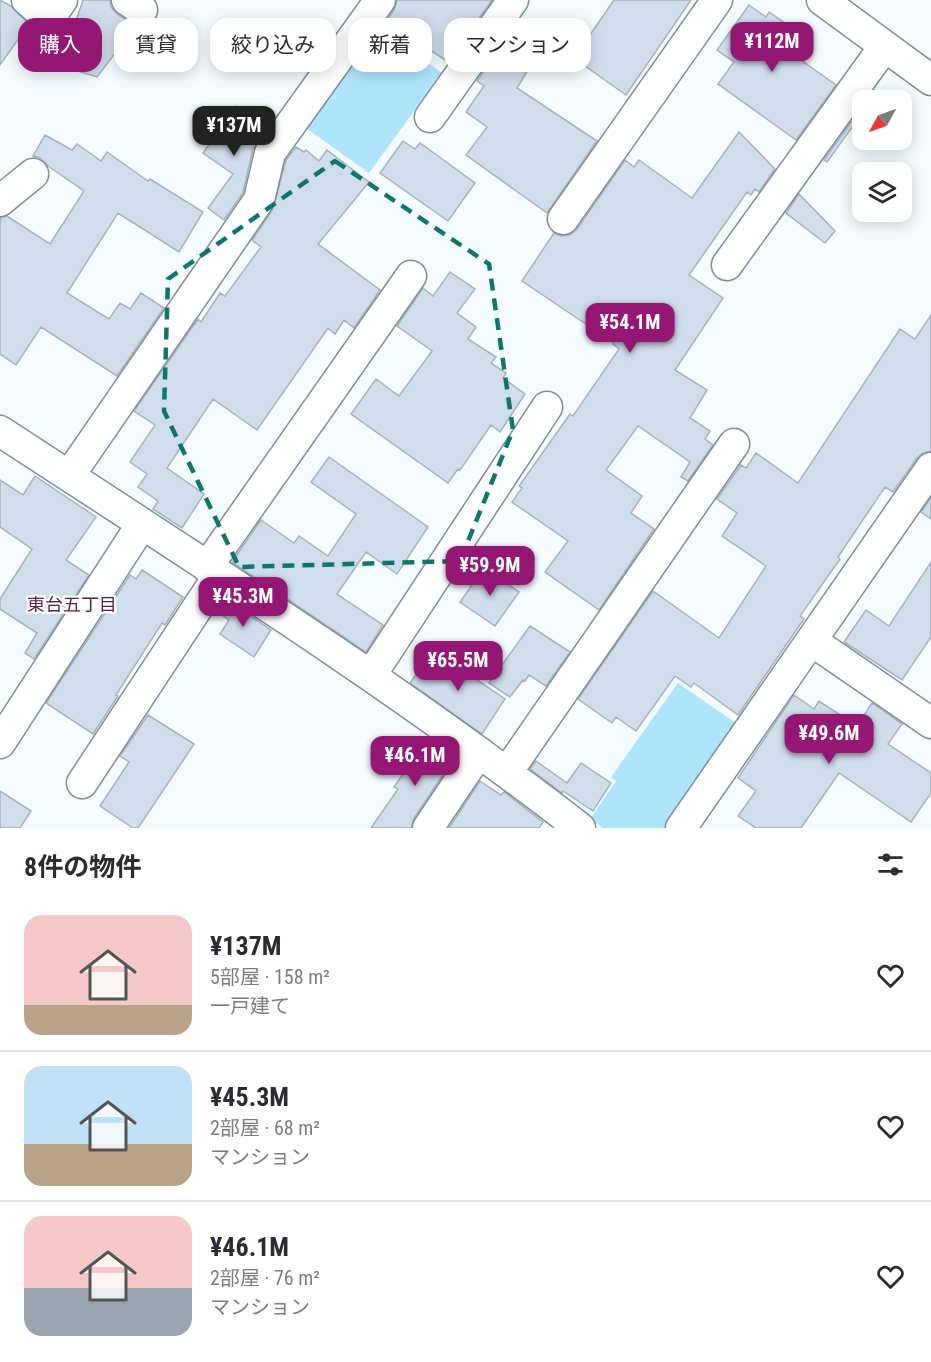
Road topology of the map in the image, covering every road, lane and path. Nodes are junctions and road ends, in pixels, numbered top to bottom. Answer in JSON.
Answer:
{"nodes":[{"id":1,"x":27,"y":0,"type":"edge"},
{"id":2,"x":62,"y":0,"type":"edge"},
{"id":3,"x":380,"y":0,"type":"edge"},
{"id":4,"x":513,"y":0,"type":"edge"},
{"id":5,"x":717,"y":0,"type":"edge"},
{"id":6,"x":822,"y":0,"type":"edge"},
{"id":7,"x":884,"y":47,"type":"junction"},
{"id":8,"x":931,"y":80,"type":"edge"},
{"id":9,"x":430,"y":117,"type":"dead end"},
{"id":10,"x":33,"y":174,"type":"dead end"},
{"id":11,"x":0,"y":201,"type":"edge"},
{"id":12,"x":563,"y":219,"type":"dead end"},
{"id":13,"x":727,"y":265,"type":"dead end"},
{"id":14,"x":411,"y":276,"type":"dead end"},
{"id":15,"x":547,"y":407,"type":"dead end"},
{"id":16,"x":0,"y":430,"type":"edge"},
{"id":17,"x":734,"y":444,"type":"dead end"},
{"id":18,"x":931,"y":468,"type":"edge"},
{"id":19,"x":69,"y":476,"type":"junction"},
{"id":20,"x":142,"y":524,"type":"junction"},
{"id":21,"x":213,"y":571,"type":"junction"},
{"id":22,"x":812,"y":641,"type":"junction"},
{"id":23,"x":371,"y":675,"type":"junction"},
{"id":24,"x":931,"y":723,"type":"edge"},
{"id":25,"x":0,"y":743,"type":"edge"},
{"id":26,"x":479,"y":752,"type":"junction"},
{"id":27,"x":508,"y":771,"type":"junction"},
{"id":28,"x":82,"y":783,"type":"dead end"},
{"id":29,"x":574,"y":826,"type":"edge"},
{"id":30,"x":428,"y":828,"type":"edge"},
{"id":31,"x":681,"y":828,"type":"edge"}],
"edges":[{"from":1,"to":2,"type":"street"},
{"from":3,"to":19,"type":"street"},
{"from":4,"to":9,"type":"street"},
{"from":5,"to":12,"type":"street"},
{"from":6,"to":7,"type":"street"},
{"from":7,"to":8,"type":"street"},
{"from":7,"to":13,"type":"street"},
{"from":10,"to":11,"type":"street"},
{"from":14,"to":21,"type":"street"},
{"from":15,"to":23,"type":"street"},
{"from":16,"to":19,"type":"street"},
{"from":17,"to":27,"type":"street"},
{"from":18,"to":22,"type":"street"},
{"from":19,"to":20,"type":"street"},
{"from":20,"to":21,"type":"street"},
{"from":20,"to":25,"type":"street"},
{"from":21,"to":23,"type":"street"},
{"from":21,"to":28,"type":"street"},
{"from":22,"to":24,"type":"street"},
{"from":22,"to":31,"type":"street"},
{"from":23,"to":26,"type":"street"},
{"from":26,"to":27,"type":"street"},
{"from":26,"to":30,"type":"street"},
{"from":27,"to":29,"type":"street"}]}
